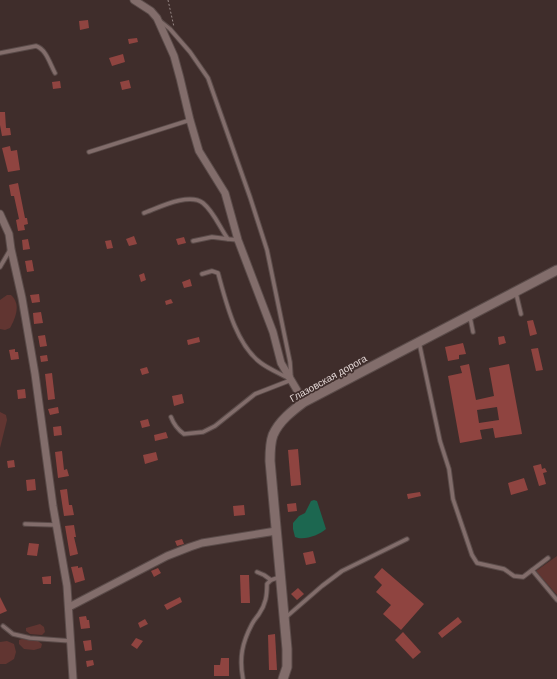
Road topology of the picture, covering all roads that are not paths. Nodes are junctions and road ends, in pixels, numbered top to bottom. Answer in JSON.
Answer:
{"nodes":[{"id":1,"x":134,"y":0,"type":"edge"},
{"id":2,"x":142,"y":0,"type":"edge"},
{"id":3,"x":146,"y":7,"type":"junction"},
{"id":4,"x":156,"y":18,"type":"junction"},
{"id":5,"x":0,"y":53,"type":"edge"},
{"id":6,"x":55,"y":73,"type":"dead end"},
{"id":7,"x":190,"y":120,"type":"junction"},
{"id":8,"x":89,"y":152,"type":"dead end"},
{"id":9,"x":144,"y":213,"type":"dead end"},
{"id":10,"x":0,"y":214,"type":"edge"},
{"id":11,"x":228,"y":239,"type":"junction"},
{"id":12,"x":238,"y":240,"type":"junction"},
{"id":13,"x":193,"y":241,"type":"dead end"},
{"id":14,"x":11,"y":249,"type":"junction"},
{"id":15,"x":0,"y":267,"type":"edge"},
{"id":16,"x":557,"y":270,"type":"edge"},
{"id":17,"x":202,"y":274,"type":"dead end"},
{"id":18,"x":515,"y":292,"type":"junction"},
{"id":19,"x":521,"y":314,"type":"dead end"},
{"id":20,"x":469,"y":316,"type":"junction"},
{"id":21,"x":473,"y":332,"type":"dead end"},
{"id":22,"x":419,"y":341,"type":"junction"},
{"id":23,"x":291,"y":380,"type":"junction"},
{"id":24,"x":304,"y":402,"type":"junction"},
{"id":25,"x":171,"y":417,"type":"dead end"},
{"id":26,"x":25,"y":524,"type":"dead end"},
{"id":27,"x":56,"y":525,"type":"junction"},
{"id":28,"x":276,"y":531,"type":"junction"},
{"id":29,"x":407,"y":539,"type":"dead end"},
{"id":30,"x":548,"y":558,"type":"dead end"},
{"id":31,"x":532,"y":570,"type":"junction"},
{"id":32,"x":257,"y":572,"type":"dead end"},
{"id":33,"x":281,"y":576,"type":"junction"},
{"id":34,"x":271,"y":580,"type":"junction"},
{"id":35,"x":557,"y":600,"type":"edge"},
{"id":36,"x":69,"y":607,"type":"junction"},
{"id":37,"x":284,"y":619,"type":"junction"},
{"id":38,"x":3,"y":626,"type":"dead end"},
{"id":39,"x":71,"y":641,"type":"junction"},
{"id":40,"x":73,"y":679,"type":"edge"},
{"id":41,"x":243,"y":679,"type":"edge"},
{"id":42,"x":283,"y":679,"type":"edge"}],
"edges":[{"from":1,"to":3,"type":"street"},
{"from":2,"to":3,"type":"lane"},
{"from":3,"to":4,"type":"street"},
{"from":4,"to":7,"type":"street"},
{"from":4,"to":23,"type":"lane"},
{"from":5,"to":6,"type":"lane"},
{"from":7,"to":8,"type":"lane"},
{"from":7,"to":12,"type":"street"},
{"from":9,"to":11,"type":"lane"},
{"from":10,"to":14,"type":"street"},
{"from":11,"to":12,"type":"lane"},
{"from":11,"to":13,"type":"lane"},
{"from":12,"to":23,"type":"street"},
{"from":14,"to":15,"type":"lane"},
{"from":14,"to":27,"type":"street"},
{"from":16,"to":18,"type":"street","name":"Глазовская дорога"},
{"from":17,"to":23,"type":"lane"},
{"from":18,"to":19,"type":"lane"},
{"from":18,"to":20,"type":"street","name":"Глазовская дорога"},
{"from":20,"to":21,"type":"lane"},
{"from":20,"to":22,"type":"street","name":"Глазовская дорога"},
{"from":22,"to":24,"type":"street","name":"Глазовская дорога"},
{"from":22,"to":31,"type":"lane"},
{"from":23,"to":24,"type":"street"},
{"from":23,"to":25,"type":"lane"},
{"from":24,"to":28,"type":"street","name":"Глазовская дорога"},
{"from":26,"to":27,"type":"lane"},
{"from":27,"to":36,"type":"street"},
{"from":28,"to":33,"type":"street","name":"Глазовская дорога"},
{"from":28,"to":36,"type":"street"},
{"from":29,"to":37,"type":"lane"},
{"from":30,"to":31,"type":"lane"},
{"from":31,"to":35,"type":"lane"},
{"from":32,"to":34,"type":"lane"},
{"from":33,"to":34,"type":"lane"},
{"from":33,"to":37,"type":"street","name":"Глазовская дорога"},
{"from":34,"to":41,"type":"lane"},
{"from":36,"to":39,"type":"street"},
{"from":37,"to":42,"type":"street","name":"Глазовская дорога"},
{"from":38,"to":39,"type":"lane"},
{"from":39,"to":40,"type":"street"}]}
